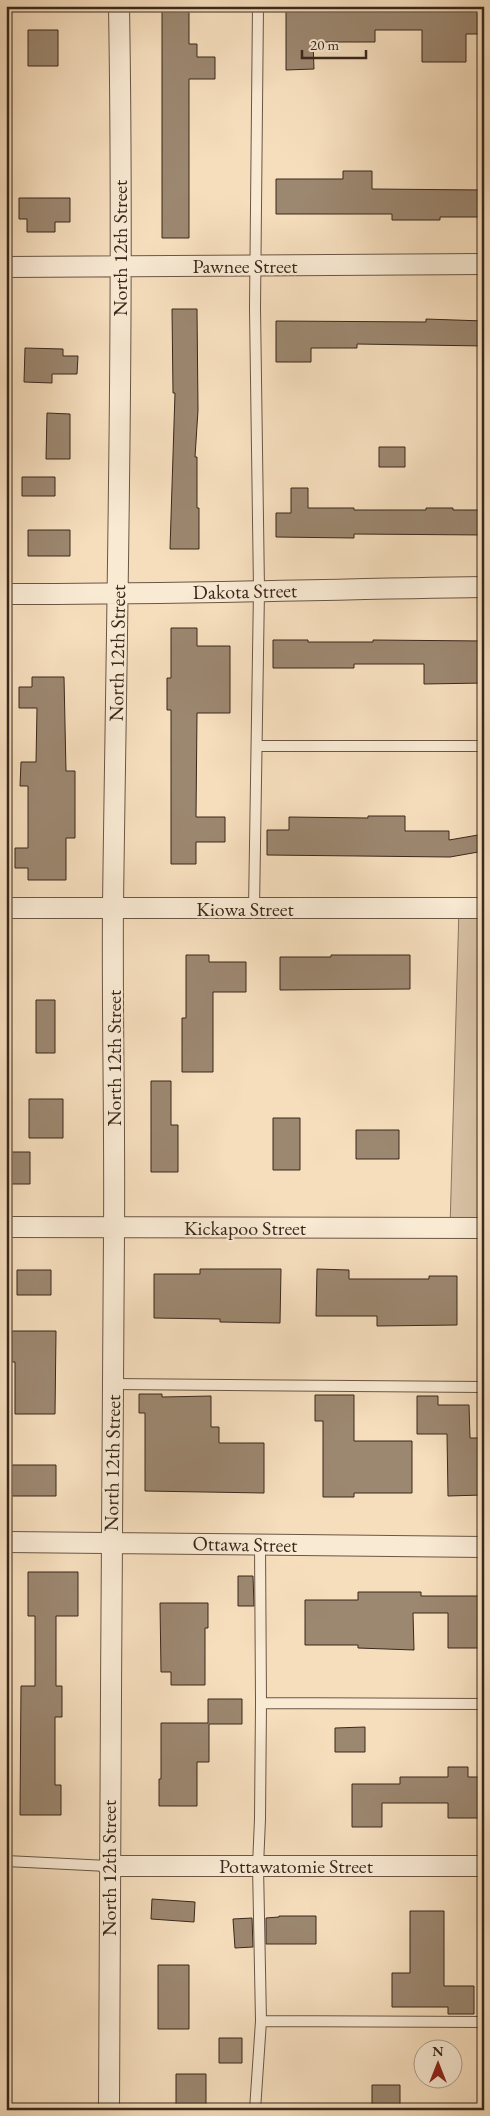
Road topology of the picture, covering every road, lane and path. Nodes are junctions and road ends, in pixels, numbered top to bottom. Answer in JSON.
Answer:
{"nodes":[{"id":1,"x":119,"y":6,"type":"edge"},
{"id":2,"x":258,"y":6,"type":"edge"},
{"id":3,"x":484,"y":264,"type":"edge"},
{"id":4,"x":256,"y":266,"type":"junction"},
{"id":5,"x":6,"y":267,"type":"edge"},
{"id":6,"x":120,"y":267,"type":"junction"},
{"id":7,"x":484,"y":587,"type":"edge"},
{"id":8,"x":259,"y":590,"type":"junction"},
{"id":9,"x":6,"y":594,"type":"edge"},
{"id":10,"x":119,"y":594,"type":"junction"},
{"id":11,"x":257,"y":746,"type":"junction"},
{"id":12,"x":484,"y":746,"type":"edge"},
{"id":13,"x":6,"y":908,"type":"edge"},
{"id":14,"x":484,"y":908,"type":"edge"},
{"id":15,"x":254,"y":909,"type":"junction"},
{"id":16,"x":113,"y":910,"type":"junction"},
{"id":17,"x":6,"y":1227,"type":"edge"},
{"id":18,"x":114,"y":1228,"type":"junction"},
{"id":19,"x":484,"y":1228,"type":"edge"},
{"id":20,"x":113,"y":1384,"type":"junction"},
{"id":21,"x":484,"y":1387,"type":"edge"},
{"id":22,"x":6,"y":1542,"type":"edge"},
{"id":23,"x":111,"y":1543,"type":"junction"},
{"id":24,"x":260,"y":1544,"type":"junction"},
{"id":25,"x":484,"y":1547,"type":"edge"},
{"id":26,"x":261,"y":1703,"type":"junction"},
{"id":27,"x":484,"y":1704,"type":"edge"},
{"id":28,"x":6,"y":1861,"type":"edge"},
{"id":29,"x":108,"y":1866,"type":"junction"},
{"id":30,"x":258,"y":1866,"type":"junction"},
{"id":31,"x":484,"y":1866,"type":"edge"},
{"id":32,"x":261,"y":2021,"type":"junction"},
{"id":33,"x":484,"y":2022,"type":"edge"},
{"id":34,"x":109,"y":2110,"type":"edge"},
{"id":35,"x":256,"y":2110,"type":"edge"}],
"edges":[{"from":1,"to":6,"type":"street","name":"North 12th Street"},
{"from":2,"to":4,"type":"lane"},
{"from":3,"to":4,"type":"street","name":"Pawnee Street"},
{"from":4,"to":6,"type":"street","name":"Pawnee Street"},
{"from":4,"to":8,"type":"lane"},
{"from":5,"to":6,"type":"street","name":"Pawnee Street"},
{"from":6,"to":10,"type":"street","name":"North 12th Street"},
{"from":7,"to":8,"type":"street","name":"Dakota Street"},
{"from":8,"to":10,"type":"street","name":"Dakota Street"},
{"from":8,"to":11,"type":"lane"},
{"from":9,"to":10,"type":"street","name":"Dakota Street"},
{"from":10,"to":16,"type":"street","name":"North 12th Street"},
{"from":11,"to":12,"type":"lane"},
{"from":11,"to":15,"type":"lane"},
{"from":13,"to":16,"type":"street","name":"Kiowa Street"},
{"from":14,"to":15,"type":"street","name":"Kiowa Street"},
{"from":15,"to":16,"type":"street","name":"Kiowa Street"},
{"from":16,"to":18,"type":"street","name":"North 12th Street"},
{"from":17,"to":18,"type":"street","name":"Kickapoo Street"},
{"from":18,"to":19,"type":"street","name":"Kickapoo Street"},
{"from":18,"to":20,"type":"street","name":"North 12th Street"},
{"from":20,"to":21,"type":"lane"},
{"from":20,"to":23,"type":"street","name":"North 12th Street"},
{"from":22,"to":23,"type":"street","name":"Ottawa Street"},
{"from":23,"to":24,"type":"street","name":"Ottawa Street"},
{"from":23,"to":29,"type":"street","name":"North 12th Street"},
{"from":24,"to":25,"type":"street","name":"Ottawa Street"},
{"from":24,"to":26,"type":"lane"},
{"from":26,"to":27,"type":"lane"},
{"from":26,"to":30,"type":"lane"},
{"from":28,"to":29,"type":"lane"},
{"from":29,"to":30,"type":"street","name":"Pottawatomie Street"},
{"from":29,"to":34,"type":"street","name":"North 12th Street"},
{"from":30,"to":31,"type":"street","name":"Pottawatomie Street"},
{"from":30,"to":32,"type":"lane"},
{"from":32,"to":33,"type":"lane"},
{"from":32,"to":35,"type":"lane"}]}
